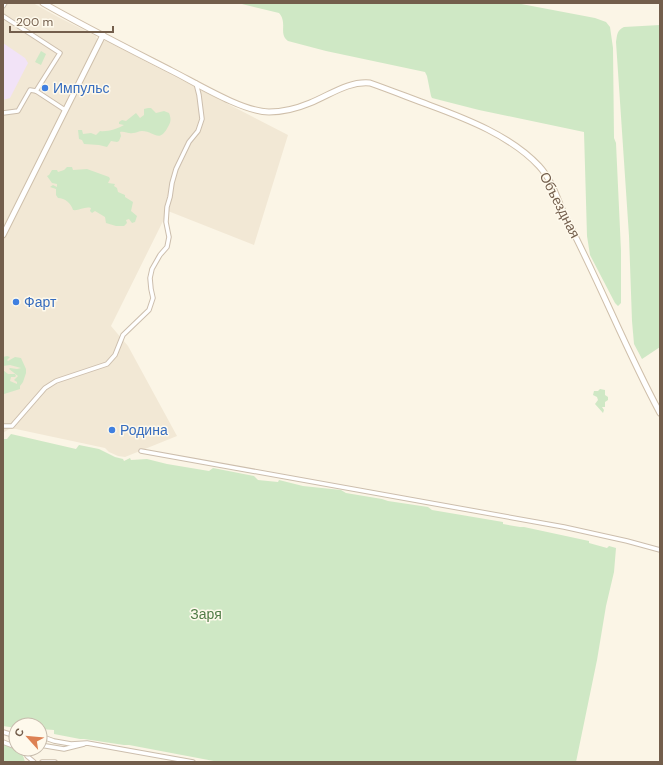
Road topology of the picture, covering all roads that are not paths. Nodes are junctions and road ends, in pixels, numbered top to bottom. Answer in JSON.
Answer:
{"nodes":[{"id":1,"x":5,"y":3,"type":"edge"},
{"id":2,"x":43,"y":3,"type":"edge"},
{"id":3,"x":3,"y":6,"type":"edge"},
{"id":4,"x":3,"y":16,"type":"edge"},
{"id":5,"x":103,"y":35,"type":"junction"},
{"id":6,"x":196,"y":83,"type":"junction"},
{"id":7,"x":36,"y":91,"type":"junction"},
{"id":8,"x":65,"y":110,"type":"junction"},
{"id":9,"x":3,"y":113,"type":"edge"},
{"id":10,"x":3,"y":235,"type":"edge"},
{"id":11,"x":660,"y":413,"type":"edge"},
{"id":12,"x":3,"y":426,"type":"edge"},
{"id":13,"x":142,"y":451,"type":"dead end"},
{"id":14,"x":660,"y":550,"type":"edge"},
{"id":15,"x":48,"y":739,"type":"edge"},
{"id":16,"x":87,"y":743,"type":"junction"},
{"id":17,"x":48,"y":747,"type":"edge"},
{"id":18,"x":42,"y":762,"type":"edge"},
{"id":19,"x":55,"y":762,"type":"edge"},
{"id":20,"x":193,"y":762,"type":"edge"}],
"edges":[{"from":1,"to":3,"type":"street"},
{"from":2,"to":5,"type":"main road","name":"Объездная"},
{"from":4,"to":7,"type":"street"},
{"from":5,"to":6,"type":"main road","name":"Объездная"},
{"from":5,"to":8,"type":"main road"},
{"from":6,"to":11,"type":"main road","name":"Объездная"},
{"from":6,"to":12,"type":"street"},
{"from":7,"to":8,"type":"street"},
{"from":7,"to":9,"type":"street"},
{"from":8,"to":10,"type":"main road"},
{"from":13,"to":14,"type":"street"},
{"from":15,"to":16,"type":"street"},
{"from":16,"to":17,"type":"street"},
{"from":16,"to":20,"type":"street"},
{"from":18,"to":19,"type":"street"}]}
